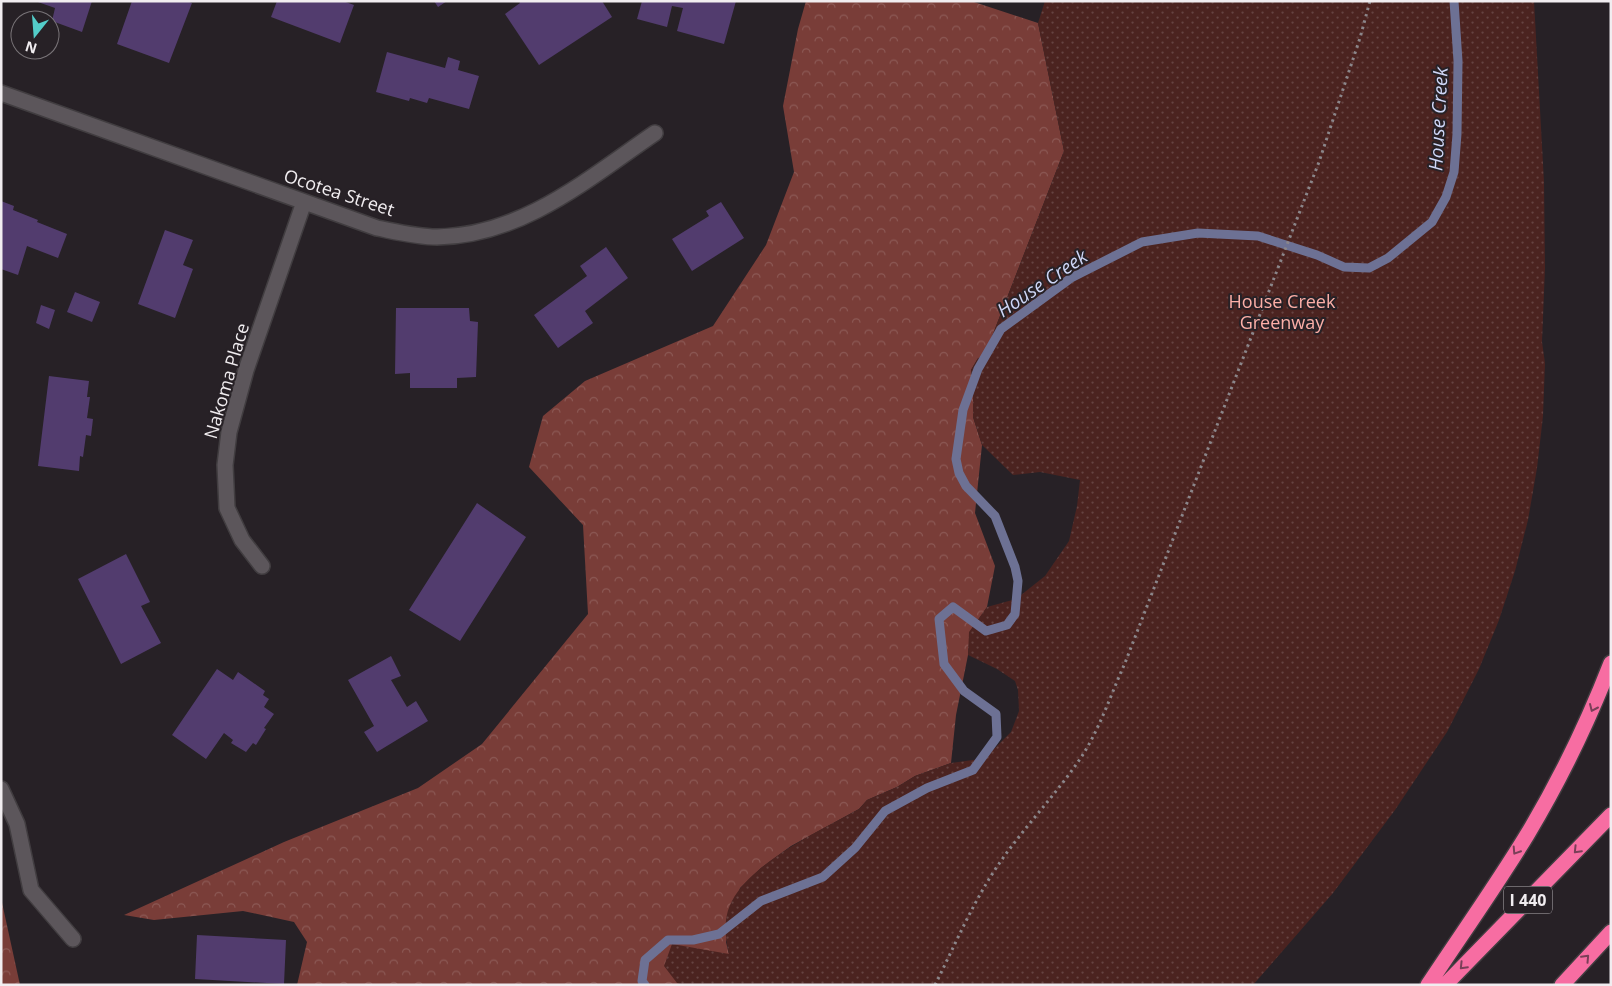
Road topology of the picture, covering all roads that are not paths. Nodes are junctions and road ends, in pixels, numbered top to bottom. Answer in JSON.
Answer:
{"nodes":[{"id":1,"x":1,"y":93,"type":"edge"},
{"id":2,"x":655,"y":133,"type":"dead end"},
{"id":3,"x":304,"y":202,"type":"junction"},
{"id":4,"x":262,"y":566,"type":"dead end"},
{"id":5,"x":1611,"y":663,"type":"edge"},
{"id":6,"x":1,"y":789,"type":"edge"},
{"id":7,"x":1611,"y":815,"type":"edge"},
{"id":8,"x":1611,"y":932,"type":"edge"},
{"id":9,"x":73,"y":939,"type":"dead end"},
{"id":10,"x":1428,"y":985,"type":"edge"},
{"id":11,"x":1445,"y":985,"type":"edge"},
{"id":12,"x":1562,"y":985,"type":"edge"}],
"edges":[{"from":1,"to":3,"type":"street","name":"Ocotea Street"},
{"from":2,"to":3,"type":"street","name":"Ocotea Street"},
{"from":3,"to":4,"type":"street","name":"Nakoma Place"},
{"from":5,"to":10,"type":"highway","one_way":true},
{"from":6,"to":9,"type":"street"},
{"from":7,"to":11,"type":"highway","number":"I 440","one_way":true},
{"from":12,"to":8,"type":"highway","one_way":true}]}
